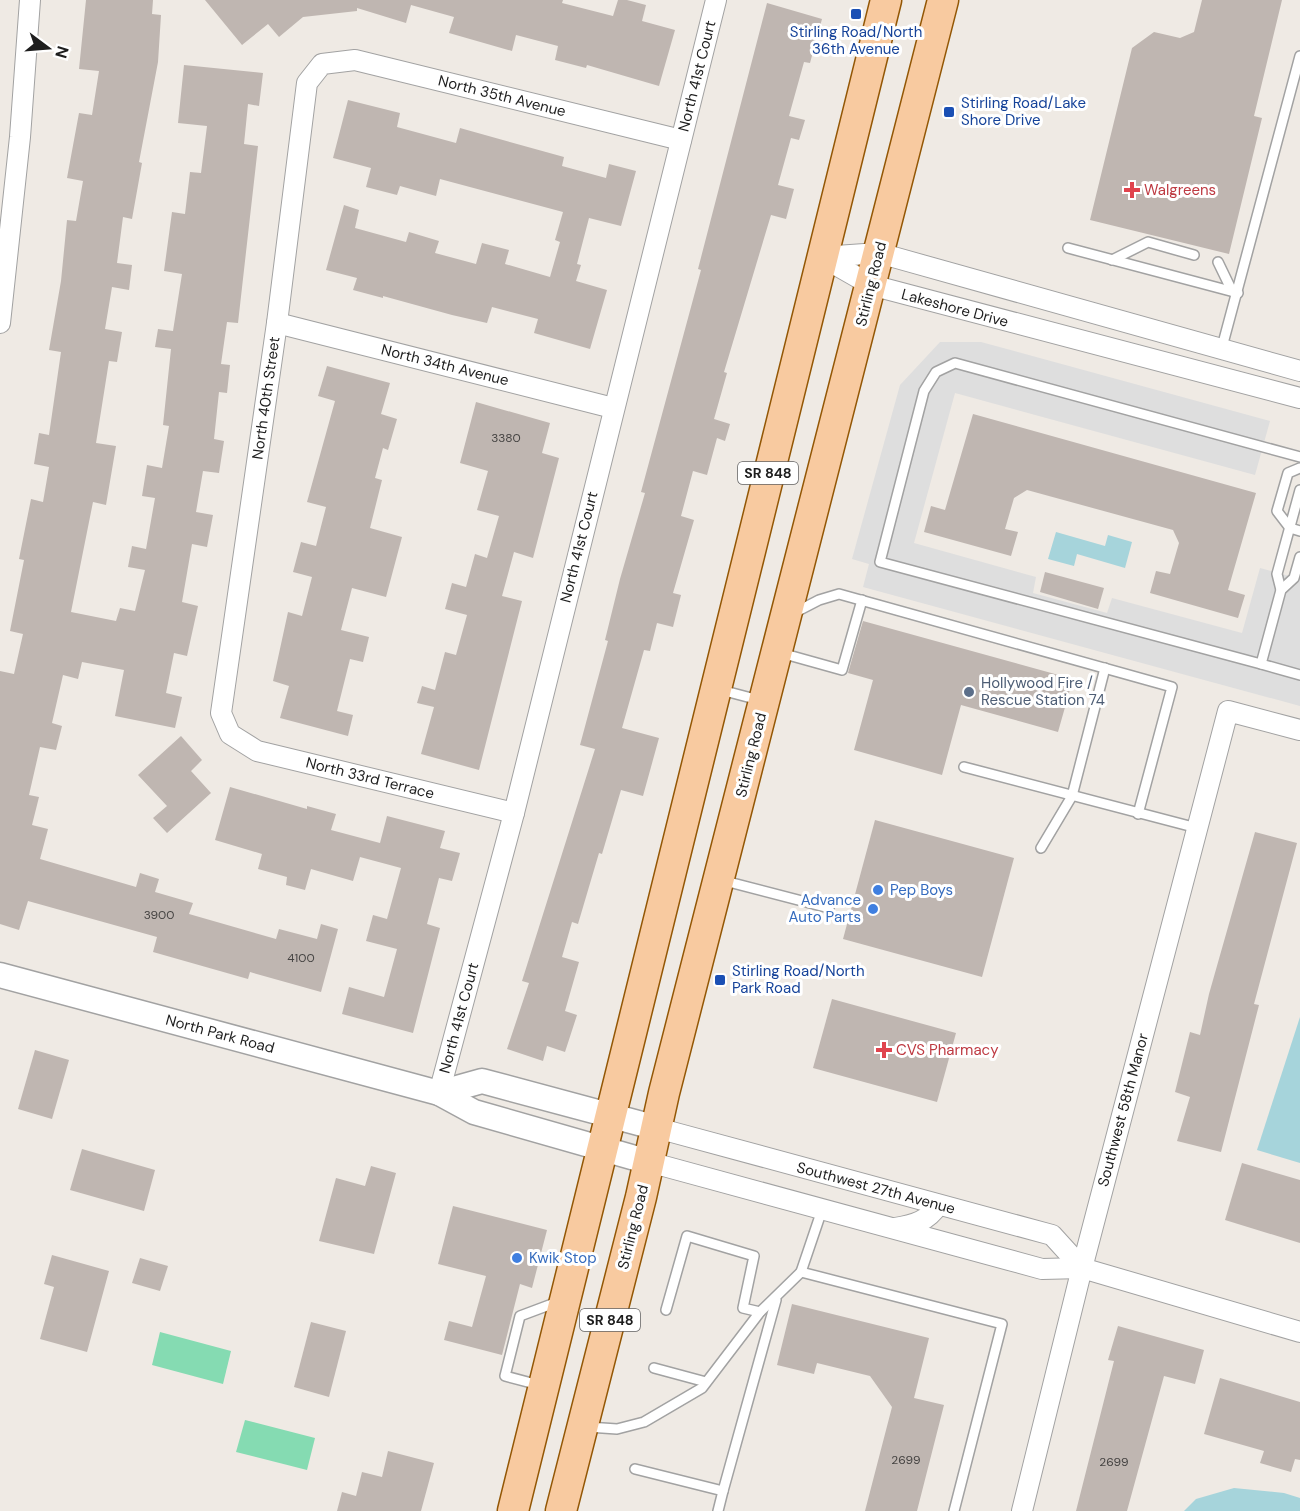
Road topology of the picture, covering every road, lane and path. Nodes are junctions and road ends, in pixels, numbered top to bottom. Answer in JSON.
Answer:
{"nodes":[{"id":1,"x":30,"y":0,"type":"edge"},
{"id":2,"x":716,"y":0,"type":"edge"},
{"id":3,"x":886,"y":0,"type":"edge"},
{"id":4,"x":943,"y":0,"type":"edge"},
{"id":5,"x":1300,"y":56,"type":"edge"},
{"id":6,"x":322,"y":64,"type":"joint"},
{"id":7,"x":681,"y":140,"type":"junction"},
{"id":8,"x":1068,"y":248,"type":"dead end"},
{"id":9,"x":879,"y":253,"type":"junction"},
{"id":10,"x":1194,"y":255,"type":"dead end"},
{"id":11,"x":822,"y":257,"type":"junction"},
{"id":12,"x":1112,"y":260,"type":"junction"},
{"id":13,"x":1218,"y":262,"type":"dead end"},
{"id":14,"x":871,"y":285,"type":"junction"},
{"id":15,"x":1235,"y":292,"type":"junction"},
{"id":16,"x":0,"y":322,"type":"edge"},
{"id":17,"x":277,"y":322,"type":"junction"},
{"id":18,"x":1222,"y":347,"type":"junction"},
{"id":19,"x":1300,"y":371,"type":"edge"},
{"id":20,"x":1214,"y":377,"type":"junction"},
{"id":21,"x":1300,"y":398,"type":"edge"},
{"id":22,"x":613,"y":408,"type":"junction"},
{"id":23,"x":1300,"y":458,"type":"edge"},
{"id":24,"x":1300,"y":468,"type":"edge"},
{"id":25,"x":1300,"y":490,"type":"edge"},
{"id":26,"x":1290,"y":528,"type":"junction"},
{"id":27,"x":1300,"y":531,"type":"edge"},
{"id":28,"x":1300,"y":557,"type":"edge"},
{"id":29,"x":1281,"y":590,"type":"junction"},
{"id":30,"x":862,"y":600,"type":"junction"},
{"id":31,"x":786,"y":617,"type":"junction"},
{"id":32,"x":777,"y":652,"type":"junction"},
{"id":33,"x":1261,"y":664,"type":"junction"},
{"id":34,"x":1105,"y":668,"type":"junction"},
{"id":35,"x":1300,"y":675,"type":"edge"},
{"id":36,"x":715,"y":688,"type":"junction"},
{"id":37,"x":765,"y":702,"type":"junction"},
{"id":38,"x":1300,"y":730,"type":"edge"},
{"id":39,"x":230,"y":734,"type":"joint"},
{"id":40,"x":964,"y":767,"type":"dead end"},
{"id":41,"x":1072,"y":795,"type":"junction"},
{"id":42,"x":514,"y":813,"type":"junction"},
{"id":43,"x":1138,"y":814,"type":"junction"},
{"id":44,"x":1197,"y":828,"type":"junction"},
{"id":45,"x":1041,"y":848,"type":"dead end"},
{"id":46,"x":719,"y":879,"type":"junction"},
{"id":47,"x":829,"y":908,"type":"dead end"},
{"id":48,"x":0,"y":975,"type":"edge"},
{"id":49,"x":439,"y":1093,"type":"junction"},
{"id":50,"x":612,"y":1115,"type":"junction"},
{"id":51,"x":657,"y":1128,"type":"junction"},
{"id":52,"x":604,"y":1148,"type":"junction"},
{"id":53,"x":649,"y":1162,"type":"junction"},
{"id":54,"x":938,"y":1204,"type":"junction"},
{"id":55,"x":822,"y":1210,"type":"junction"},
{"id":56,"x":892,"y":1229,"type":"junction"},
{"id":57,"x":1082,"y":1268,"type":"junction"},
{"id":58,"x":801,"y":1272,"type":"junction"},
{"id":59,"x":566,"y":1298,"type":"junction"},
{"id":60,"x":776,"y":1299,"type":"junction"},
{"id":61,"x":666,"y":1310,"type":"dead end"},
{"id":62,"x":760,"y":1312,"type":"junction"},
{"id":63,"x":1300,"y":1332,"type":"edge"},
{"id":64,"x":654,"y":1368,"type":"dead end"},
{"id":65,"x":706,"y":1382,"type":"junction"},
{"id":66,"x":544,"y":1386,"type":"junction"},
{"id":67,"x":582,"y":1427,"type":"junction"},
{"id":68,"x":635,"y":1469,"type":"dead end"},
{"id":69,"x":723,"y":1491,"type":"junction"},
{"id":70,"x":513,"y":1511,"type":"edge"},
{"id":71,"x":561,"y":1511,"type":"edge"},
{"id":72,"x":718,"y":1511,"type":"edge"},
{"id":73,"x":954,"y":1511,"type":"edge"},
{"id":74,"x":1022,"y":1511,"type":"edge"}],
"edges":[{"from":1,"to":16,"type":"street"},
{"from":2,"to":7,"type":"street","name":"North 41st Court"},
{"from":3,"to":11,"type":"main road","number":"SR 848"},
{"from":4,"to":9,"type":"main road","name":"Stirling Road","number":"SR 848"},
{"from":5,"to":15,"type":"lane"},
{"from":6,"to":7,"type":"street","name":"North 35th Avenue"},
{"from":6,"to":17,"type":"street","name":"North 40th Street"},
{"from":7,"to":22,"type":"street","name":"North 41st Court"},
{"from":8,"to":12,"type":"lane"},
{"from":9,"to":11,"type":"street"},
{"from":9,"to":14,"type":"main road","name":"Stirling Road","number":"SR 848"},
{"from":9,"to":18,"type":"street"},
{"from":10,"to":12,"type":"lane"},
{"from":11,"to":14,"type":"street","name":"Lakeshore Drive"},
{"from":11,"to":36,"type":"main road","number":"SR 848"},
{"from":12,"to":15,"type":"lane"},
{"from":13,"to":15,"type":"lane"},
{"from":14,"to":20,"type":"street","name":"Lakeshore Drive"},
{"from":14,"to":31,"type":"main road","name":"Stirling Road","number":"SR 848"},
{"from":15,"to":18,"type":"lane"},
{"from":17,"to":22,"type":"street","name":"North 34th Avenue"},
{"from":17,"to":39,"type":"street","name":"North 40th Street"},
{"from":18,"to":19,"type":"street"},
{"from":18,"to":20,"type":"street"},
{"from":20,"to":21,"type":"street","name":"Lakeshore Drive"},
{"from":22,"to":42,"type":"street","name":"North 41st Court"},
{"from":23,"to":33,"type":"lane"},
{"from":24,"to":26,"type":"lane"},
{"from":25,"to":26,"type":"lane"},
{"from":26,"to":27,"type":"lane"},
{"from":26,"to":29,"type":"lane"},
{"from":28,"to":29,"type":"lane"},
{"from":29,"to":33,"type":"lane"},
{"from":30,"to":31,"type":"lane"},
{"from":30,"to":32,"type":"lane"},
{"from":30,"to":34,"type":"lane"},
{"from":31,"to":32,"type":"main road","name":"Stirling Road","number":"SR 848"},
{"from":32,"to":37,"type":"main road","name":"Stirling Road","number":"SR 848"},
{"from":33,"to":35,"type":"lane"},
{"from":34,"to":41,"type":"lane"},
{"from":34,"to":43,"type":"lane"},
{"from":36,"to":37,"type":"lane"},
{"from":36,"to":50,"type":"main road","number":"SR 848"},
{"from":37,"to":46,"type":"main road","name":"Stirling Road","number":"SR 848"},
{"from":38,"to":44,"type":"street","name":"Southwest 58th Manor"},
{"from":39,"to":42,"type":"street","name":"North 33rd Terrace"},
{"from":40,"to":41,"type":"lane"},
{"from":41,"to":43,"type":"lane"},
{"from":41,"to":45,"type":"lane"},
{"from":42,"to":49,"type":"street","name":"North 41st Court"},
{"from":43,"to":44,"type":"lane"},
{"from":44,"to":57,"type":"street","name":"Southwest 58th Manor"},
{"from":46,"to":47,"type":"lane"},
{"from":46,"to":51,"type":"main road","name":"Stirling Road","number":"SR 848"},
{"from":48,"to":49,"type":"street","name":"North Park Road"},
{"from":49,"to":50,"type":"street"},
{"from":49,"to":52,"type":"street","name":"North Park Road"},
{"from":50,"to":51,"type":"street"},
{"from":50,"to":52,"type":"main road","number":"SR 848"},
{"from":51,"to":53,"type":"main road","name":"Stirling Road","number":"SR 848"},
{"from":51,"to":54,"type":"street","name":"Southwest 27th Avenue"},
{"from":52,"to":53,"type":"street","name":"North Park Road"},
{"from":52,"to":59,"type":"main road","number":"SR 848"},
{"from":53,"to":55,"type":"street"},
{"from":53,"to":67,"type":"main road","name":"Stirling Road","number":"SR 848"},
{"from":54,"to":56,"type":"street"},
{"from":54,"to":57,"type":"street","name":"Southwest 27th Avenue"},
{"from":55,"to":56,"type":"street"},
{"from":55,"to":58,"type":"lane"},
{"from":56,"to":57,"type":"street"},
{"from":57,"to":63,"type":"street"},
{"from":57,"to":74,"type":"street","name":"Southwest 58th Manor"},
{"from":58,"to":60,"type":"lane"},
{"from":58,"to":73,"type":"lane"},
{"from":59,"to":66,"type":"main road","number":"SR 848"},
{"from":59,"to":66,"type":"lane"},
{"from":60,"to":62,"type":"lane"},
{"from":60,"to":69,"type":"lane"},
{"from":61,"to":62,"type":"lane"},
{"from":62,"to":65,"type":"lane"},
{"from":64,"to":65,"type":"lane"},
{"from":65,"to":67,"type":"lane"},
{"from":66,"to":70,"type":"main road","number":"SR 848"},
{"from":67,"to":71,"type":"main road","name":"Stirling Road","number":"SR 848"},
{"from":68,"to":69,"type":"lane"},
{"from":69,"to":72,"type":"lane"}]}
